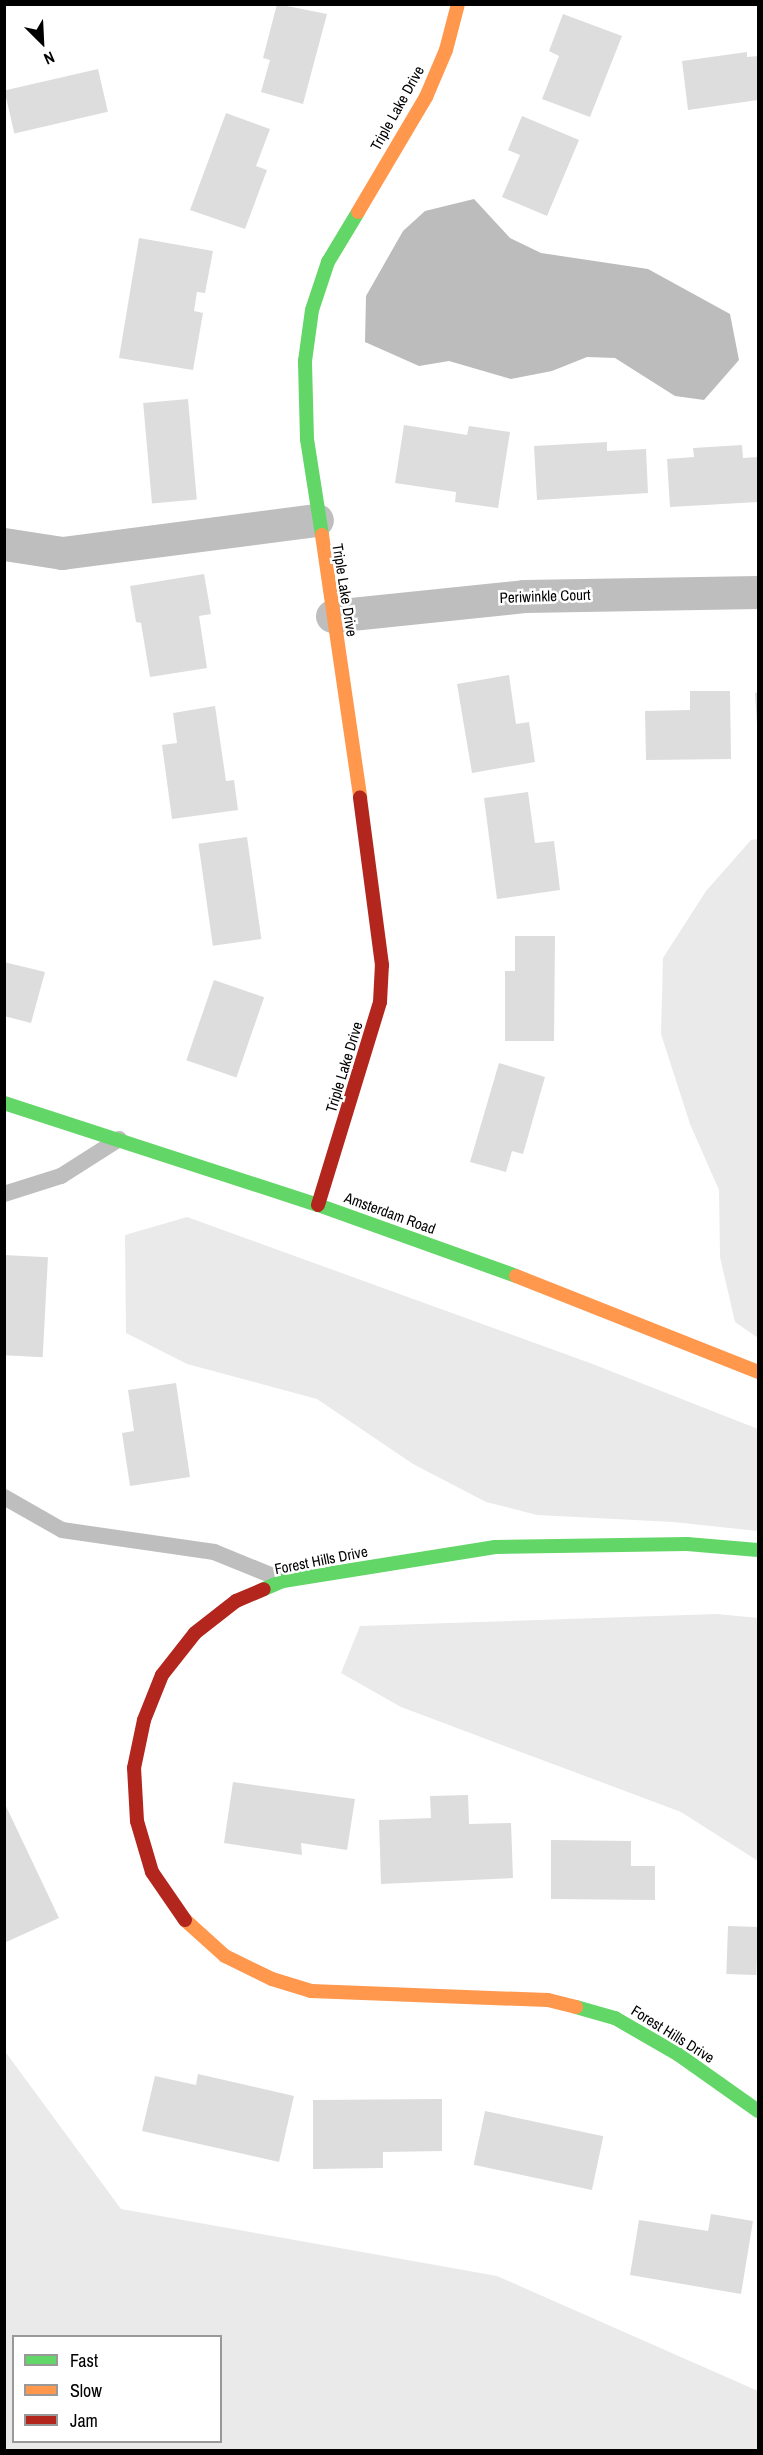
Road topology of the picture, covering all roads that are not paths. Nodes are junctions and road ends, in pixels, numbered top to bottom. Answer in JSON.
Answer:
{"nodes":[{"id":1,"x":458,"y":4,"type":"edge"},
{"id":2,"x":317,"y":520,"type":"junction"},
{"id":3,"x":4,"y":544,"type":"edge"},
{"id":4,"x":759,"y":592,"type":"edge"},
{"id":5,"x":332,"y":616,"type":"junction"},
{"id":6,"x":4,"y":1103,"type":"edge"},
{"id":7,"x":121,"y":1138,"type":"junction"},
{"id":8,"x":4,"y":1194,"type":"edge"},
{"id":9,"x":318,"y":1204,"type":"junction"},
{"id":10,"x":759,"y":1372,"type":"edge"},
{"id":11,"x":4,"y":1497,"type":"edge"},
{"id":12,"x":759,"y":1550,"type":"edge"},
{"id":13,"x":283,"y":1581,"type":"junction"},
{"id":14,"x":759,"y":2111,"type":"edge"}],
"edges":[{"from":1,"to":2,"type":"street","name":"Triple Lake Drive"},
{"from":2,"to":3,"type":"street"},
{"from":2,"to":5,"type":"street","name":"Triple Lake Drive"},
{"from":4,"to":5,"type":"street","name":"Periwinkle Court"},
{"from":5,"to":9,"type":"street","name":"Triple Lake Drive"},
{"from":6,"to":7,"type":"street","name":"Amsterdam Road"},
{"from":7,"to":8,"type":"lane"},
{"from":7,"to":9,"type":"street","name":"Amsterdam Road"},
{"from":9,"to":10,"type":"street","name":"Amsterdam Road"},
{"from":11,"to":13,"type":"lane"},
{"from":12,"to":13,"type":"street","name":"Forest Hills Drive"},
{"from":13,"to":14,"type":"street","name":"Forest Hills Drive"}]}
